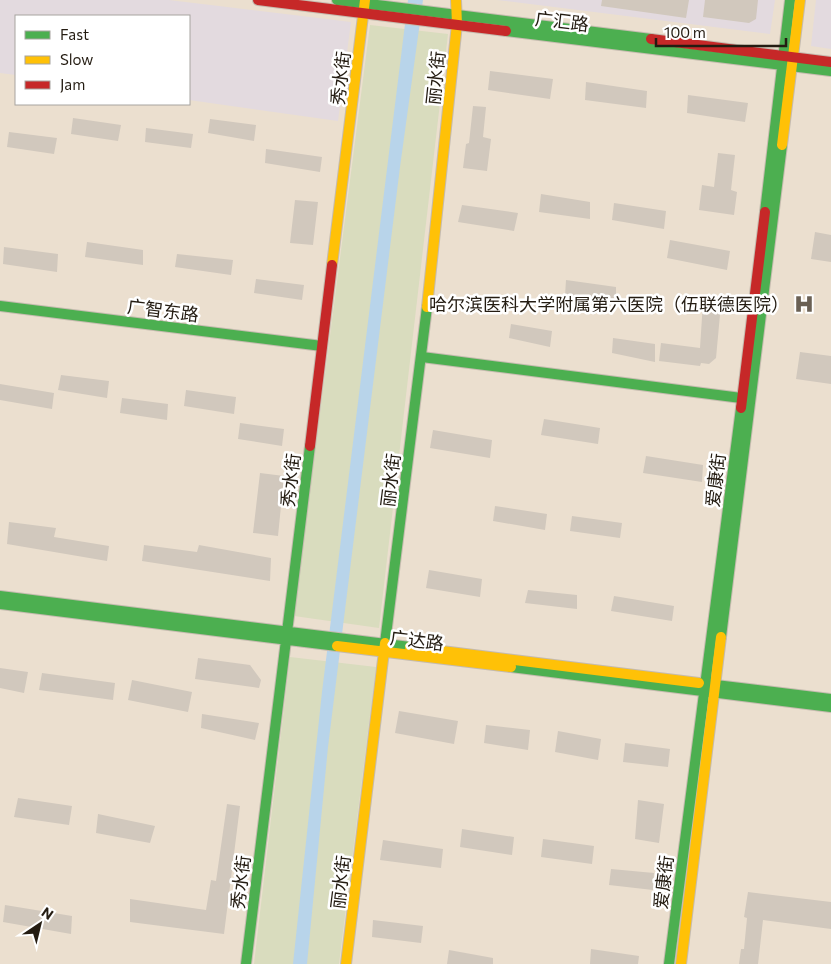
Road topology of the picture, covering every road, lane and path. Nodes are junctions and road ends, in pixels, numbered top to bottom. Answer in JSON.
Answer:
{"nodes":[{"id":1,"x":258,"y":0,"type":"edge"},
{"id":2,"x":337,"y":0,"type":"edge"},
{"id":3,"x":456,"y":0,"type":"edge"},
{"id":4,"x":790,"y":0,"type":"edge"},
{"id":5,"x":800,"y":0,"type":"edge"},
{"id":6,"x":365,"y":6,"type":"edge"},
{"id":7,"x":457,"y":20,"type":"junction"},
{"id":8,"x":788,"y":61,"type":"junction"},
{"id":9,"x":831,"y":62,"type":"edge"},
{"id":10,"x":831,"y":71,"type":"edge"},
{"id":11,"x":0,"y":306,"type":"edge"},
{"id":12,"x":322,"y":346,"type":"junction"},
{"id":13,"x":422,"y":357,"type":"junction"},
{"id":14,"x":746,"y":399,"type":"junction"},
{"id":15,"x":0,"y":596,"type":"edge"},
{"id":16,"x":0,"y":604,"type":"edge"},
{"id":17,"x":287,"y":637,"type":"junction"},
{"id":18,"x":384,"y":649,"type":"junction"},
{"id":19,"x":705,"y":687,"type":"junction"},
{"id":20,"x":716,"y":689,"type":"junction"},
{"id":21,"x":831,"y":699,"type":"edge"},
{"id":22,"x":831,"y":707,"type":"edge"},
{"id":23,"x":246,"y":964,"type":"edge"},
{"id":24,"x":346,"y":964,"type":"edge"},
{"id":25,"x":669,"y":964,"type":"edge"},
{"id":26,"x":681,"y":964,"type":"edge"}],
"edges":[{"from":1,"to":6,"type":"main road","name":"广汇路"},
{"from":2,"to":6,"type":"main road","name":"广汇路"},
{"from":3,"to":7,"type":"main road","name":"丽水街"},
{"from":4,"to":8,"type":"main road","name":"爱康街"},
{"from":5,"to":8,"type":"main road","name":"爱康街"},
{"from":6,"to":7,"type":"main road","name":"广汇路"},
{"from":6,"to":12,"type":"main road","name":"秀水街"},
{"from":7,"to":8,"type":"main road","name":"广汇路"},
{"from":7,"to":13,"type":"main road","name":"丽水街"},
{"from":8,"to":9,"type":"main road","name":"广汇路"},
{"from":8,"to":10,"type":"main road","name":"广汇路"},
{"from":8,"to":14,"type":"main road","name":"爱康街"},
{"from":11,"to":12,"type":"main road","name":"广智东路"},
{"from":12,"to":17,"type":"main road","name":"秀水街"},
{"from":13,"to":14,"type":"main road"},
{"from":13,"to":18,"type":"main road","name":"丽水街"},
{"from":14,"to":19,"type":"main road","name":"爱康街"},
{"from":14,"to":20,"type":"main road","name":"爱康街"},
{"from":15,"to":17,"type":"main road","name":"广达路"},
{"from":16,"to":17,"type":"main road","name":"广达路"},
{"from":17,"to":18,"type":"main road","name":"广达路"},
{"from":17,"to":23,"type":"main road","name":"秀水街"},
{"from":18,"to":19,"type":"main road","name":"广达路"},
{"from":18,"to":24,"type":"main road","name":"丽水街"},
{"from":19,"to":20,"type":"main road","name":"广达路"},
{"from":19,"to":25,"type":"main road","name":"爱康街"},
{"from":20,"to":21,"type":"main road","name":"广达路"},
{"from":20,"to":22,"type":"main road","name":"广达路"},
{"from":20,"to":26,"type":"main road","name":"爱康街"}]}
